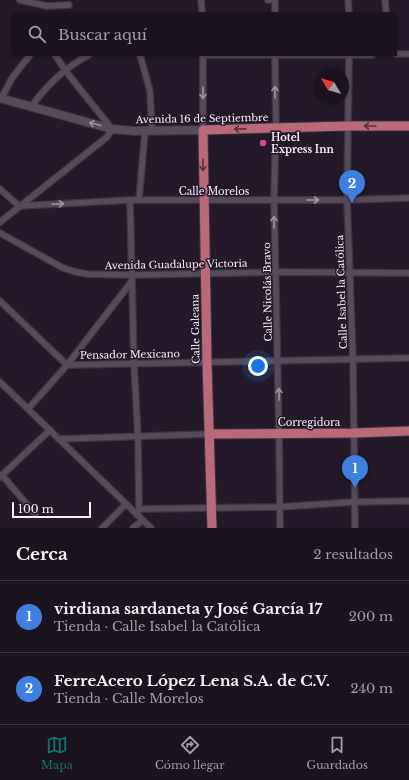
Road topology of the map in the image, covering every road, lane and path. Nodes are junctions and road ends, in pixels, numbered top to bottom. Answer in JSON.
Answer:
{"nodes":[{"id":1,"x":20,"y":0,"type":"edge"},
{"id":2,"x":201,"y":0,"type":"edge"},
{"id":3,"x":275,"y":0,"type":"edge"},
{"id":4,"x":348,"y":0,"type":"edge"},
{"id":5,"x":385,"y":0,"type":"edge"},
{"id":6,"x":69,"y":5,"type":"dead end"},
{"id":7,"x":202,"y":12,"type":"edge"},
{"id":8,"x":275,"y":12,"type":"edge"},
{"id":9,"x":349,"y":12,"type":"edge"},
{"id":10,"x":386,"y":12,"type":"edge"},
{"id":11,"x":397,"y":54,"type":"edge"},
{"id":12,"x":409,"y":54,"type":"edge"},
{"id":13,"x":29,"y":56,"type":"edge"},
{"id":14,"x":56,"y":56,"type":"edge"},
{"id":15,"x":87,"y":56,"type":"edge"},
{"id":16,"x":140,"y":56,"type":"edge"},
{"id":17,"x":203,"y":56,"type":"edge"},
{"id":18,"x":275,"y":56,"type":"edge"},
{"id":19,"x":349,"y":56,"type":"edge"},
{"id":20,"x":66,"y":70,"type":"junction"},
{"id":21,"x":1,"y":98,"type":"edge"},
{"id":22,"x":31,"y":107,"type":"junction"},
{"id":23,"x":348,"y":126,"type":"junction"},
{"id":24,"x":409,"y":126,"type":"edge"},
{"id":25,"x":276,"y":128,"type":"junction"},
{"id":26,"x":112,"y":129,"type":"junction"},
{"id":27,"x":149,"y":130,"type":"junction"},
{"id":28,"x":203,"y":130,"type":"junction"},
{"id":29,"x":0,"y":189,"type":"edge"},
{"id":30,"x":409,"y":198,"type":"edge"},
{"id":31,"x":204,"y":199,"type":"junction"},
{"id":32,"x":274,"y":199,"type":"junction"},
{"id":33,"x":130,"y":200,"type":"junction"},
{"id":34,"x":139,"y":200,"type":"junction"},
{"id":35,"x":347,"y":200,"type":"junction"},
{"id":36,"x":19,"y":206,"type":"junction"},
{"id":37,"x":0,"y":222,"type":"edge"},
{"id":38,"x":0,"y":233,"type":"edge"},
{"id":39,"x":275,"y":272,"type":"junction"},
{"id":40,"x":349,"y":272,"type":"junction"},
{"id":41,"x":206,"y":273,"type":"junction"},
{"id":42,"x":409,"y":273,"type":"edge"},
{"id":43,"x":132,"y":274,"type":"junction"},
{"id":44,"x":132,"y":281,"type":"junction"},
{"id":45,"x":0,"y":301,"type":"edge"},
{"id":46,"x":409,"y":358,"type":"edge"},
{"id":47,"x":352,"y":359,"type":"junction"},
{"id":48,"x":278,"y":361,"type":"junction"},
{"id":49,"x":207,"y":362,"type":"junction"},
{"id":50,"x":67,"y":364,"type":"junction"},
{"id":51,"x":134,"y":364,"type":"junction"},
{"id":52,"x":0,"y":382,"type":"edge"},
{"id":53,"x":28,"y":409,"type":"junction"},
{"id":54,"x":50,"y":430,"type":"junction"},
{"id":55,"x":409,"y":431,"type":"edge"},
{"id":56,"x":279,"y":433,"type":"junction"},
{"id":57,"x":354,"y":433,"type":"junction"},
{"id":58,"x":209,"y":434,"type":"junction"},
{"id":59,"x":138,"y":437,"type":"junction"},
{"id":60,"x":59,"y":439,"type":"junction"},
{"id":61,"x":1,"y":476,"type":"edge"},
{"id":62,"x":409,"y":501,"type":"edge"},
{"id":63,"x":354,"y":502,"type":"junction"},
{"id":64,"x":126,"y":504,"type":"junction"},
{"id":65,"x":279,"y":507,"type":"junction"},
{"id":66,"x":211,"y":508,"type":"junction"},
{"id":67,"x":138,"y":512,"type":"junction"},
{"id":68,"x":35,"y":514,"type":"dead end"},
{"id":69,"x":143,"y":520,"type":"junction"},
{"id":70,"x":102,"y":528,"type":"edge"},
{"id":71,"x":133,"y":528,"type":"edge"},
{"id":72,"x":150,"y":528,"type":"edge"},
{"id":73,"x":212,"y":528,"type":"edge"},
{"id":74,"x":280,"y":528,"type":"edge"},
{"id":75,"x":355,"y":528,"type":"edge"}],
"edges":[{"from":1,"to":6,"type":"street"},
{"from":2,"to":7,"type":"street"},
{"from":3,"to":8,"type":"street"},
{"from":4,"to":9,"type":"street"},
{"from":5,"to":10,"type":"street"},
{"from":11,"to":12,"type":"street"},
{"from":13,"to":21,"type":"street"},
{"from":14,"to":20,"type":"street"},
{"from":15,"to":20,"type":"street"},
{"from":16,"to":27,"type":"street"},
{"from":17,"to":28,"type":"street","one_way":true},
{"from":25,"to":18,"type":"street","name":"Calle Nicolás Bravo","one_way":true},
{"from":19,"to":23,"type":"street","name":"Calle Isabel la Católica"},
{"from":20,"to":22,"type":"street"},
{"from":20,"to":26,"type":"street"},
{"from":21,"to":22,"type":"street","name":"Avenida 16 de Septiembre"},
{"from":26,"to":22,"type":"street","name":"Avenida 16 de Septiembre","one_way":true},
{"from":24,"to":23,"type":"main road","name":"Avenida 16 de Septiembre","one_way":true},
{"from":23,"to":25,"type":"main road","name":"Avenida 16 de Septiembre"},
{"from":23,"to":35,"type":"street","name":"Calle Isabel la Católica"},
{"from":25,"to":28,"type":"main road","name":"Avenida 16 de Septiembre","one_way":true},
{"from":25,"to":32,"type":"street","name":"Calle Nicolás Bravo"},
{"from":26,"to":27,"type":"street","name":"Avenida 16 de Septiembre"},
{"from":26,"to":36,"type":"street"},
{"from":27,"to":28,"type":"street","name":"Avenida 16 de Septiembre"},
{"from":27,"to":34,"type":"street"},
{"from":28,"to":31,"type":"main road","name":"Calle Galeana","one_way":true},
{"from":29,"to":36,"type":"street"},
{"from":30,"to":35,"type":"street","name":"Calle Morelos"},
{"from":31,"to":32,"type":"street","name":"Calle Morelos"},
{"from":31,"to":34,"type":"street","name":"Calle Morelos"},
{"from":31,"to":41,"type":"main road","name":"Calle Galeana"},
{"from":32,"to":35,"type":"street","name":"Calle Morelos","one_way":true},
{"from":39,"to":32,"type":"street","name":"Calle Nicolás Bravo","one_way":true},
{"from":33,"to":34,"type":"street","name":"Calle Morelos"},
{"from":36,"to":33,"type":"street","name":"Calle Morelos","one_way":true},
{"from":33,"to":43,"type":"street"},
{"from":35,"to":40,"type":"street","name":"Calle Isabel la Católica"},
{"from":36,"to":37,"type":"street"},
{"from":38,"to":43,"type":"street","name":"Avenida Guadalupe Victoria"},
{"from":39,"to":40,"type":"street","name":"Avenida Guadalupe Victoria"},
{"from":39,"to":41,"type":"street","name":"Avenida Guadalupe Victoria"},
{"from":39,"to":48,"type":"street","name":"Calle Nicolás Bravo"},
{"from":40,"to":42,"type":"street","name":"Avenida Guadalupe Victoria"},
{"from":40,"to":47,"type":"street","name":"Calle Isabel la Católica"},
{"from":41,"to":43,"type":"street","name":"Avenida Guadalupe Victoria"},
{"from":41,"to":49,"type":"main road","name":"Calle Galeana"},
{"from":43,"to":44,"type":"street"},
{"from":44,"to":50,"type":"street"},
{"from":44,"to":51,"type":"street"},
{"from":45,"to":50,"type":"street"},
{"from":46,"to":47,"type":"street","name":"Pensador Mexicano"},
{"from":47,"to":48,"type":"street","name":"Pensador Mexicano"},
{"from":47,"to":57,"type":"street","name":"Calle Isabel la Católica"},
{"from":48,"to":49,"type":"street","name":"Pensador Mexicano"},
{"from":56,"to":48,"type":"street","name":"Calle Nicolás Bravo","one_way":true},
{"from":49,"to":51,"type":"street","name":"Pensador Mexicano"},
{"from":49,"to":58,"type":"main road","name":"Calle Galeana"},
{"from":50,"to":51,"type":"street","name":"Pensador Mexicano"},
{"from":50,"to":53,"type":"street"},
{"from":51,"to":59,"type":"street"},
{"from":52,"to":53,"type":"street"},
{"from":53,"to":54,"type":"street"},
{"from":54,"to":60,"type":"street"},
{"from":54,"to":61,"type":"street"},
{"from":55,"to":57,"type":"main road","name":"Corregidora"},
{"from":56,"to":57,"type":"main road","name":"Corregidora"},
{"from":56,"to":58,"type":"main road","name":"Corregidora"},
{"from":56,"to":65,"type":"street","name":"Calle Nicolás Bravo"},
{"from":57,"to":63,"type":"street","name":"Calle Isabel la Católica"},
{"from":58,"to":59,"type":"street"},
{"from":58,"to":66,"type":"main road","name":"Calle Galeana"},
{"from":59,"to":60,"type":"street"},
{"from":59,"to":67,"type":"street"},
{"from":60,"to":64,"type":"street"},
{"from":61,"to":68,"type":"street"},
{"from":62,"to":63,"type":"street"},
{"from":63,"to":65,"type":"street"},
{"from":63,"to":75,"type":"street","name":"Calle Isabel la Católica"},
{"from":64,"to":67,"type":"street"},
{"from":64,"to":70,"type":"street"},
{"from":65,"to":66,"type":"street"},
{"from":65,"to":74,"type":"street","name":"Calle Nicolás Bravo"},
{"from":66,"to":67,"type":"street"},
{"from":66,"to":73,"type":"main road","name":"Calle Galeana"},
{"from":67,"to":69,"type":"street"},
{"from":69,"to":71,"type":"street"},
{"from":69,"to":72,"type":"street"}]}
